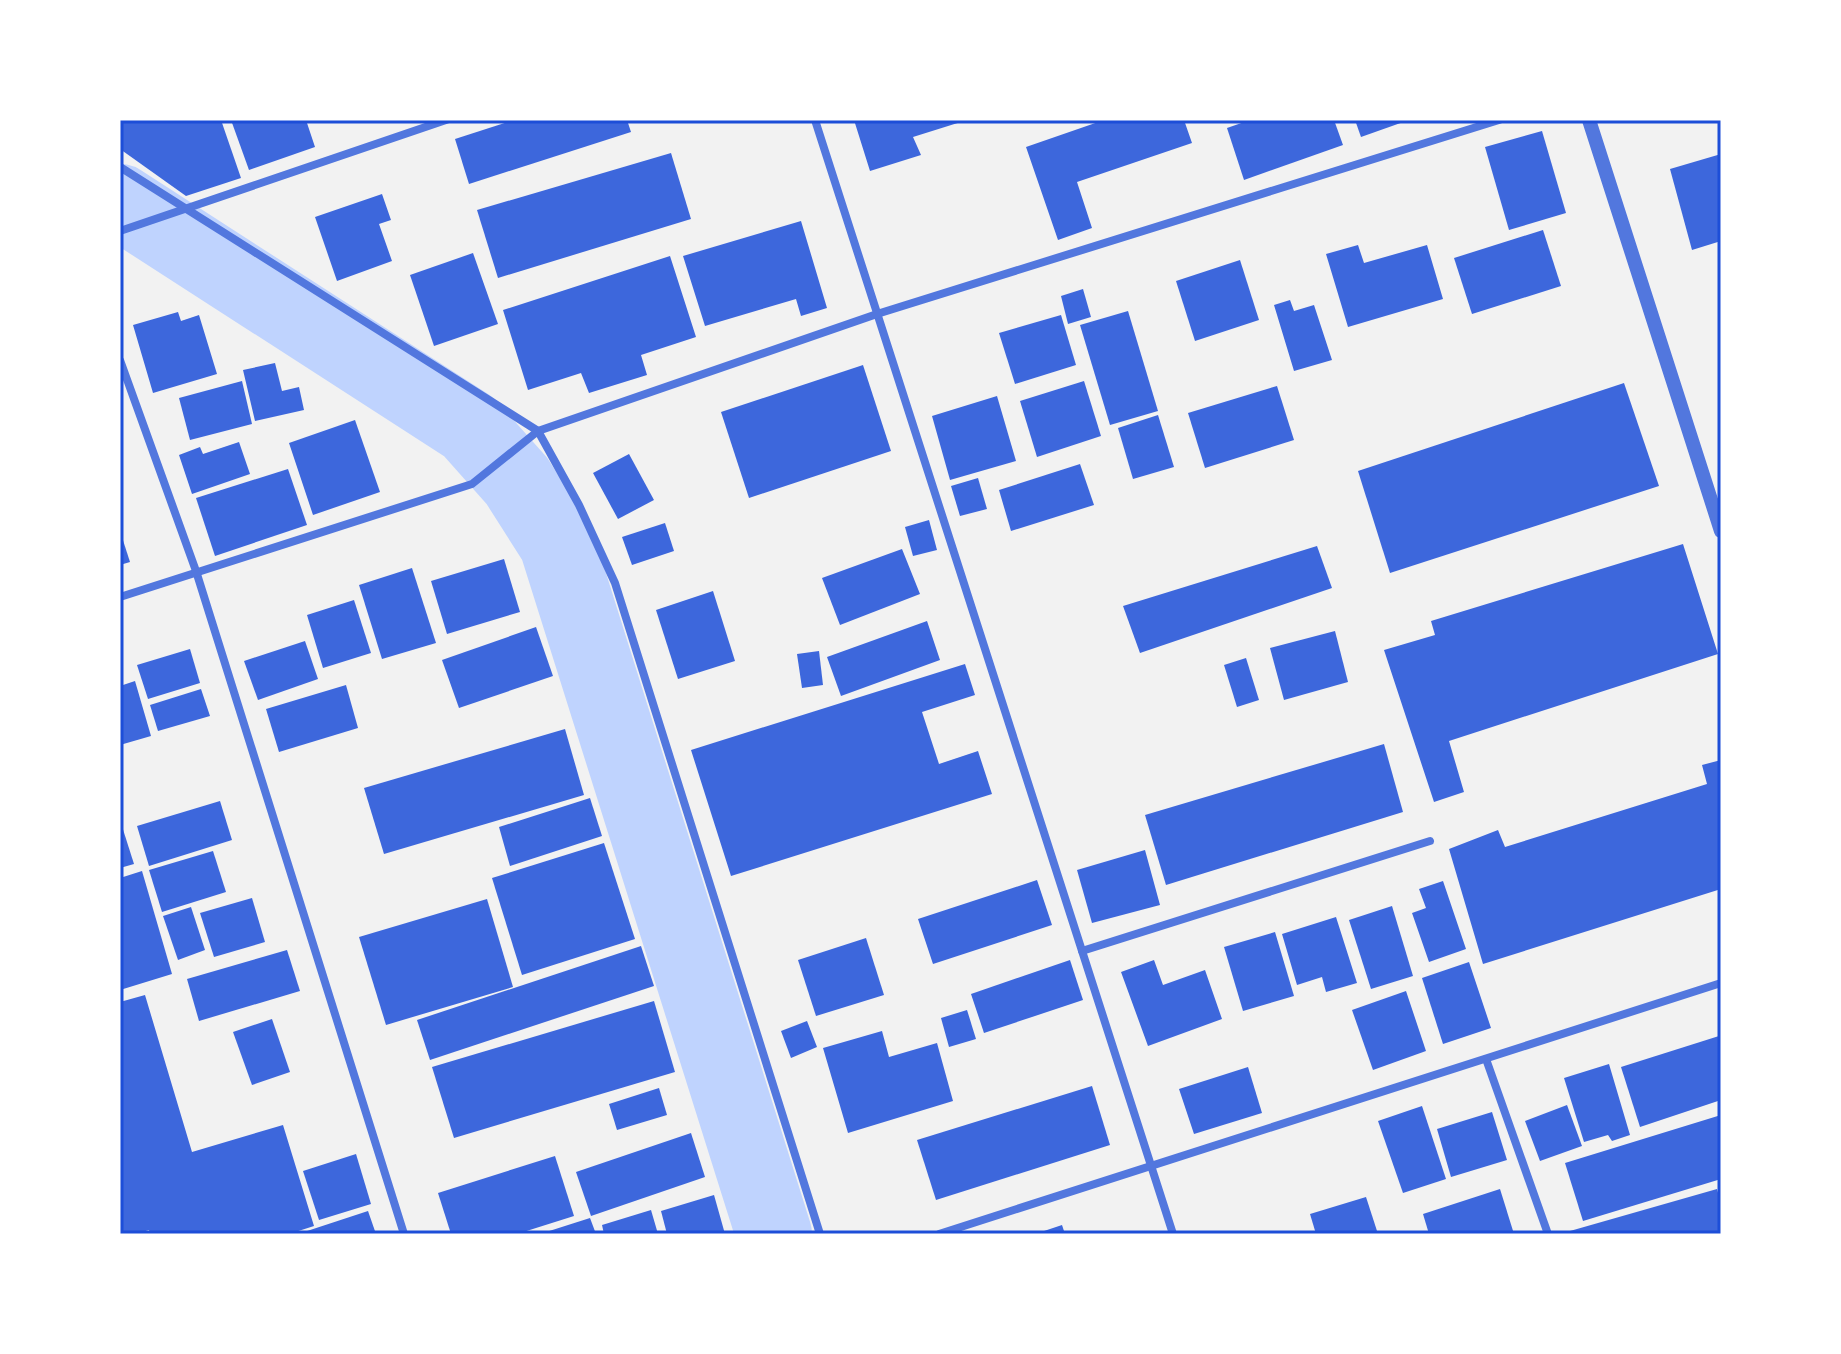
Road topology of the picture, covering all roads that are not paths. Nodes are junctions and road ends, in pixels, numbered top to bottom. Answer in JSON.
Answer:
{"nodes":[{"id":1,"x":446,"y":120,"type":"edge"},
{"id":2,"x":815,"y":120,"type":"edge"},
{"id":3,"x":1499,"y":120,"type":"edge"},
{"id":4,"x":1589,"y":120,"type":"edge"},
{"id":5,"x":120,"y":167,"type":"edge"},
{"id":6,"x":183,"y":211,"type":"junction"},
{"id":7,"x":120,"y":231,"type":"edge"},
{"id":8,"x":877,"y":314,"type":"junction"},
{"id":9,"x":120,"y":360,"type":"edge"},
{"id":10,"x":538,"y":431,"type":"junction"},
{"id":11,"x":1721,"y":531,"type":"edge"},
{"id":12,"x":196,"y":571,"type":"junction"},
{"id":13,"x":120,"y":597,"type":"edge"},
{"id":14,"x":1430,"y":841,"type":"dead end"},
{"id":15,"x":1082,"y":951,"type":"junction"},
{"id":16,"x":1721,"y":983,"type":"edge"},
{"id":17,"x":1486,"y":1059,"type":"junction"},
{"id":18,"x":1151,"y":1167,"type":"junction"},
{"id":19,"x":404,"y":1234,"type":"edge"},
{"id":20,"x":820,"y":1234,"type":"edge"},
{"id":21,"x":939,"y":1234,"type":"edge"},
{"id":22,"x":1173,"y":1234,"type":"edge"},
{"id":23,"x":1548,"y":1234,"type":"edge"}],
"edges":[{"from":1,"to":6,"type":"street"},
{"from":2,"to":8,"type":"street"},
{"from":3,"to":8,"type":"street"},
{"from":4,"to":11,"type":"street"},
{"from":5,"to":6,"type":"street"},
{"from":6,"to":7,"type":"street"},
{"from":6,"to":10,"type":"street"},
{"from":8,"to":10,"type":"street"},
{"from":8,"to":15,"type":"street"},
{"from":9,"to":12,"type":"street"},
{"from":10,"to":12,"type":"street"},
{"from":10,"to":20,"type":"street"},
{"from":12,"to":13,"type":"street"},
{"from":12,"to":19,"type":"street"},
{"from":14,"to":15,"type":"street"},
{"from":15,"to":18,"type":"street"},
{"from":16,"to":17,"type":"street"},
{"from":17,"to":18,"type":"street"},
{"from":17,"to":23,"type":"street"},
{"from":18,"to":21,"type":"street"},
{"from":18,"to":22,"type":"street"}]}
